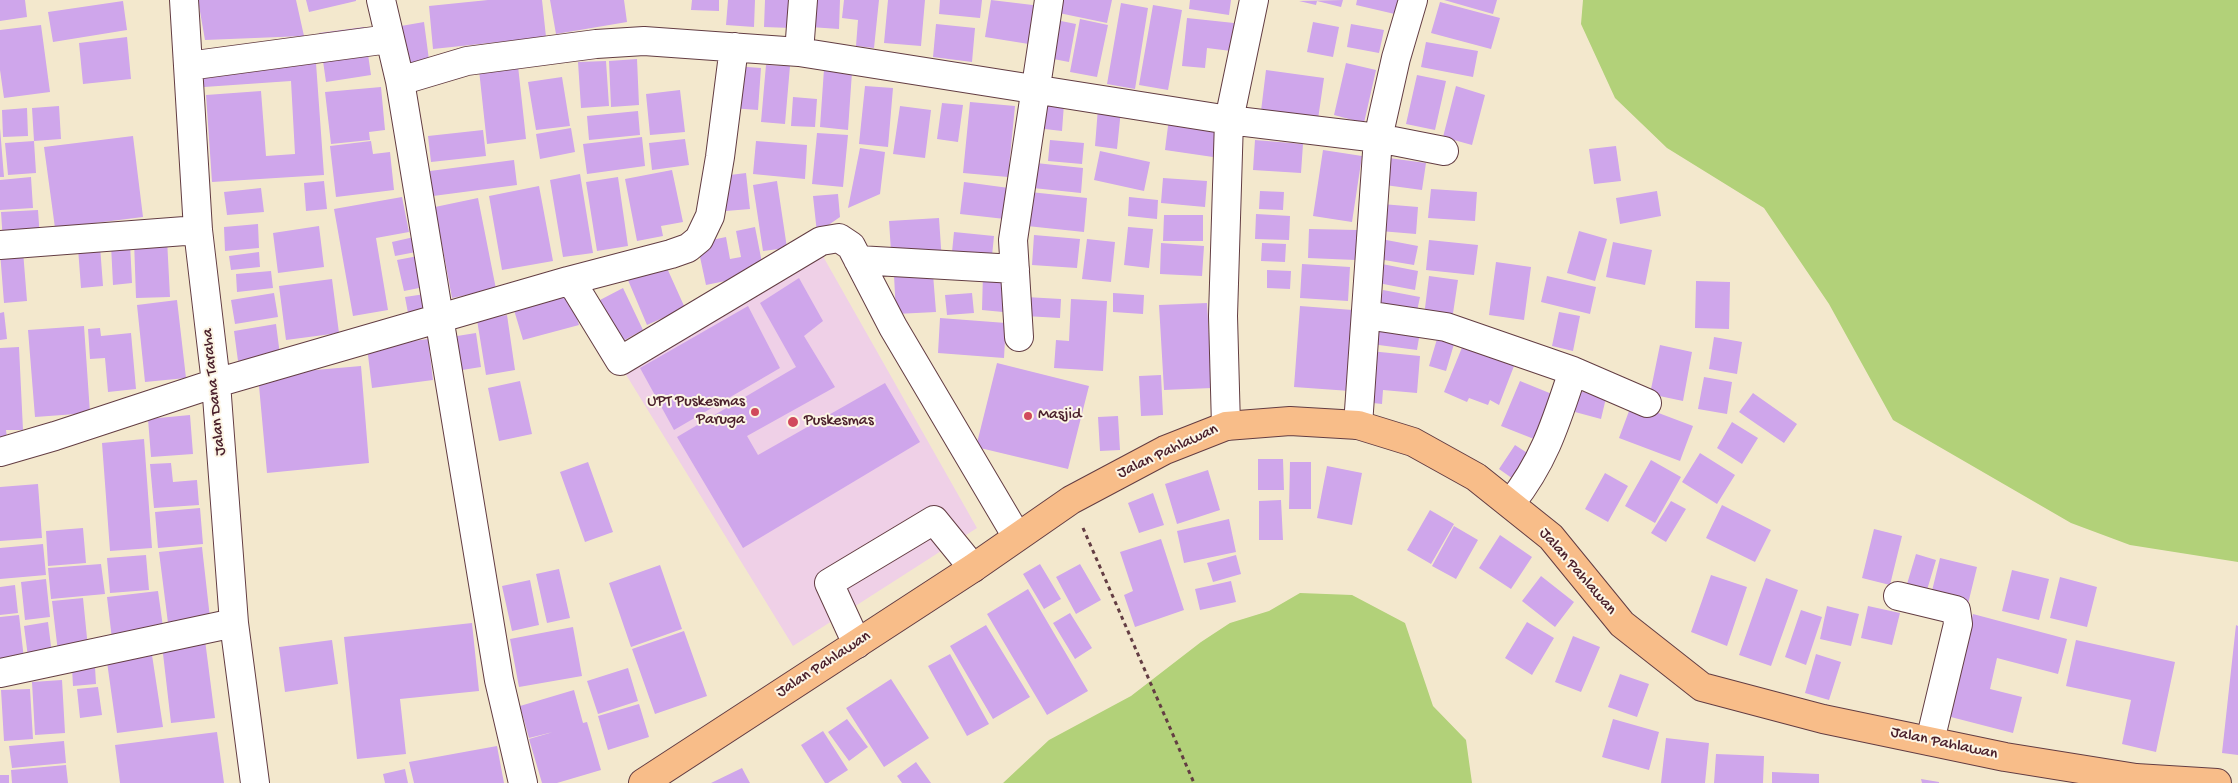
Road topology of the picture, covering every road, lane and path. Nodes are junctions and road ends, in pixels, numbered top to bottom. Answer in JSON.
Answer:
{"nodes":[{"id":1,"x":184,"y":0,"type":"edge"},
{"id":2,"x":381,"y":0,"type":"edge"},
{"id":3,"x":803,"y":0,"type":"edge"},
{"id":4,"x":1049,"y":0,"type":"edge"},
{"id":5,"x":1254,"y":0,"type":"edge"},
{"id":6,"x":1413,"y":0,"type":"edge"},
{"id":7,"x":389,"y":39,"type":"junction"},
{"id":8,"x":734,"y":47,"type":"junction"},
{"id":9,"x":799,"y":52,"type":"junction"},
{"id":10,"x":188,"y":66,"type":"junction"},
{"id":11,"x":400,"y":81,"type":"junction"},
{"id":12,"x":1034,"y":89,"type":"junction"},
{"id":13,"x":1229,"y":120,"type":"junction"},
{"id":14,"x":1378,"y":138,"type":"junction"},
{"id":15,"x":1444,"y":151,"type":"dead end"},
{"id":16,"x":198,"y":230,"type":"junction"},
{"id":17,"x":0,"y":245,"type":"edge"},
{"id":18,"x":858,"y":260,"type":"junction"},
{"id":19,"x":1015,"y":269,"type":"junction"},
{"id":20,"x":568,"y":281,"type":"junction"},
{"id":21,"x":1366,"y":315,"type":"junction"},
{"id":22,"x":439,"y":318,"type":"junction"},
{"id":23,"x":1019,"y":337,"type":"dead end"},
{"id":24,"x":1573,"y":370,"type":"junction"},
{"id":25,"x":216,"y":383,"type":"junction"},
{"id":26,"x":1647,"y":403,"type":"dead end"},
{"id":27,"x":1358,"y":424,"type":"junction"},
{"id":28,"x":1226,"y":426,"type":"junction"},
{"id":29,"x":0,"y":452,"type":"edge"},
{"id":30,"x":1070,"y":500,"type":"junction"},
{"id":31,"x":1511,"y":503,"type":"junction"},
{"id":32,"x":1016,"y":536,"type":"junction"},
{"id":33,"x":973,"y":568,"type":"junction"},
{"id":34,"x":1898,"y":596,"type":"dead end"},
{"id":35,"x":234,"y":623,"type":"junction"},
{"id":36,"x":857,"y":644,"type":"junction"},
{"id":37,"x":0,"y":673,"type":"edge"},
{"id":38,"x":1930,"y":741,"type":"junction"},
{"id":39,"x":255,"y":783,"type":"edge"},
{"id":40,"x":523,"y":783,"type":"edge"},
{"id":41,"x":643,"y":783,"type":"edge"},
{"id":42,"x":1194,"y":783,"type":"edge"},
{"id":43,"x":2217,"y":783,"type":"edge"}],
"edges":[{"from":1,"to":10,"type":"street","name":"Jalan Dana Taraha"},
{"from":2,"to":7,"type":"street"},
{"from":3,"to":9,"type":"street"},
{"from":4,"to":12,"type":"street"},
{"from":5,"to":13,"type":"street"},
{"from":6,"to":14,"type":"street"},
{"from":7,"to":10,"type":"street"},
{"from":7,"to":11,"type":"street"},
{"from":8,"to":9,"type":"street"},
{"from":8,"to":11,"type":"street"},
{"from":8,"to":20,"type":"street"},
{"from":9,"to":12,"type":"street"},
{"from":10,"to":16,"type":"street","name":"Jalan Dana Taraha"},
{"from":11,"to":22,"type":"street"},
{"from":12,"to":13,"type":"street"},
{"from":12,"to":19,"type":"street"},
{"from":13,"to":14,"type":"street"},
{"from":13,"to":28,"type":"street"},
{"from":14,"to":15,"type":"street"},
{"from":14,"to":21,"type":"street"},
{"from":16,"to":17,"type":"street"},
{"from":16,"to":25,"type":"street","name":"Jalan Dana Taraha"},
{"from":18,"to":19,"type":"street"},
{"from":18,"to":20,"type":"street"},
{"from":18,"to":32,"type":"street"},
{"from":19,"to":23,"type":"street"},
{"from":20,"to":22,"type":"street"},
{"from":21,"to":24,"type":"street"},
{"from":21,"to":27,"type":"street"},
{"from":22,"to":25,"type":"street"},
{"from":22,"to":40,"type":"street"},
{"from":24,"to":26,"type":"street"},
{"from":24,"to":31,"type":"street"},
{"from":25,"to":29,"type":"street"},
{"from":25,"to":35,"type":"street","name":"Jalan Dana Taraha"},
{"from":27,"to":28,"type":"main road","name":"Jalan Pahlawan"},
{"from":27,"to":31,"type":"main road","name":"Jalan Pahlawan"},
{"from":28,"to":30,"type":"main road","name":"Jalan Pahlawan"},
{"from":30,"to":32,"type":"main road","name":"Jalan Pahlawan"},
{"from":30,"to":42,"type":"path"},
{"from":31,"to":38,"type":"main road","name":"Jalan Pahlawan"},
{"from":32,"to":33,"type":"main road","name":"Jalan Pahlawan"},
{"from":33,"to":36,"type":"main road","name":"Jalan Pahlawan"},
{"from":33,"to":36,"type":"street"},
{"from":34,"to":38,"type":"street"},
{"from":35,"to":37,"type":"street"},
{"from":35,"to":39,"type":"street","name":"Jalan Dana Taraha"},
{"from":36,"to":41,"type":"main road","name":"Jalan Pahlawan"},
{"from":38,"to":43,"type":"main road","name":"Jalan Pahlawan"}]}
